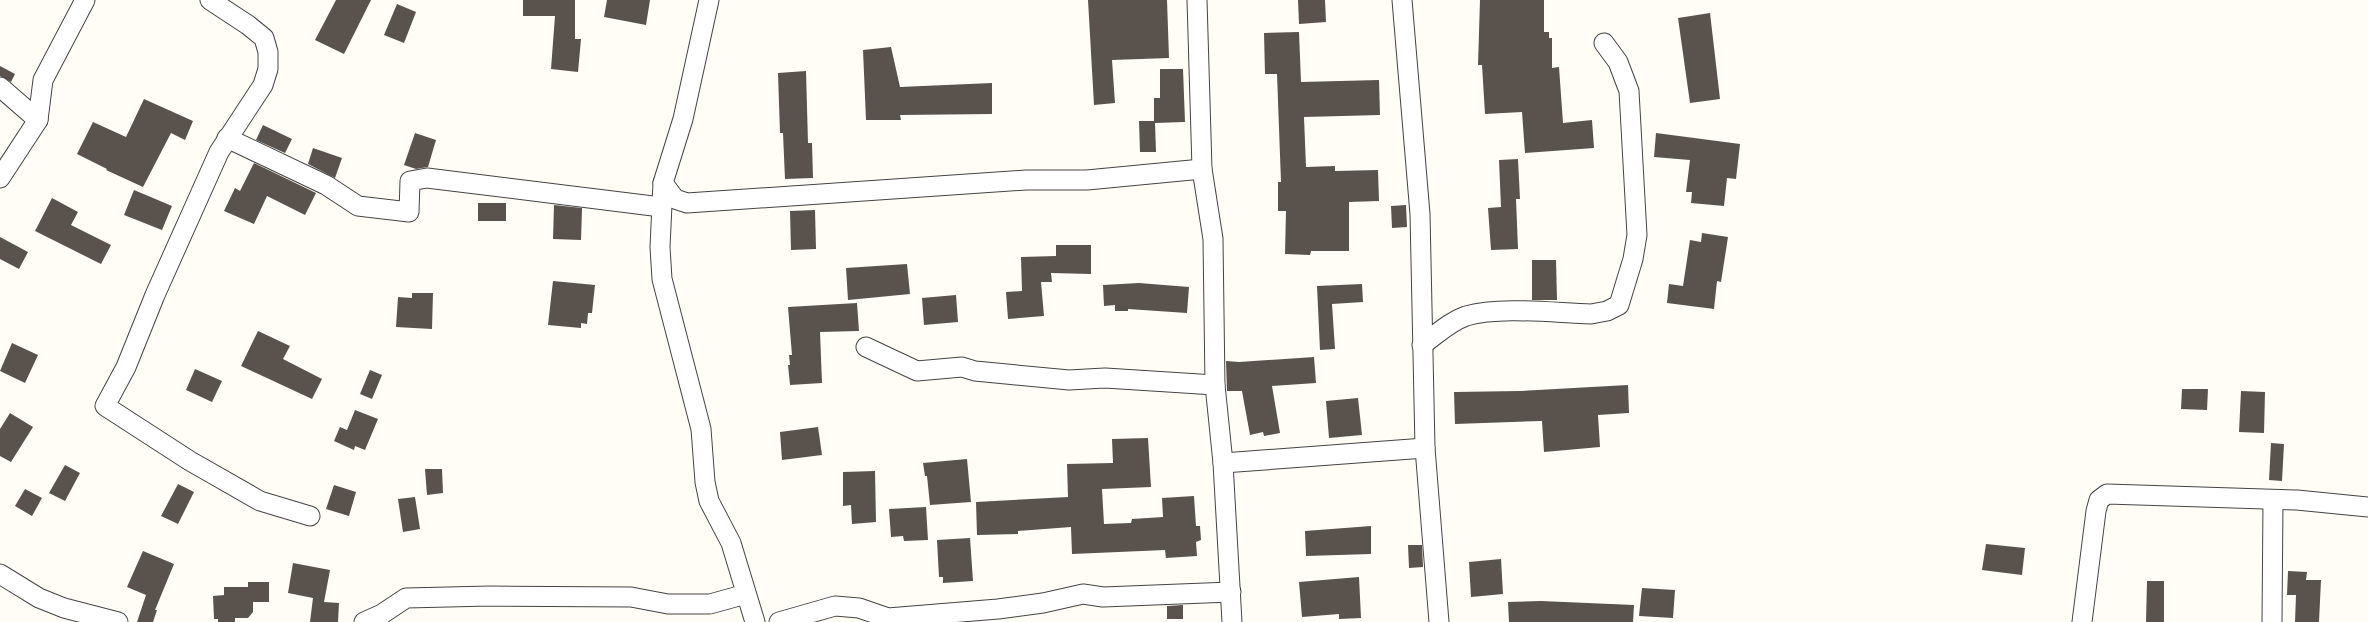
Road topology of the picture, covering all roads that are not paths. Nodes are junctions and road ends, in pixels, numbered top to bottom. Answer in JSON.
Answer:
{"nodes":[{"id":1,"x":85,"y":0,"type":"edge"},
{"id":2,"x":210,"y":0,"type":"edge"},
{"id":3,"x":709,"y":0,"type":"edge"},
{"id":4,"x":1197,"y":0,"type":"edge"},
{"id":5,"x":1402,"y":0,"type":"edge"},
{"id":6,"x":1604,"y":43,"type":"dead end"},
{"id":7,"x":0,"y":87,"type":"edge"},
{"id":8,"x":38,"y":120,"type":"junction"},
{"id":9,"x":227,"y":138,"type":"junction"},
{"id":10,"x":1202,"y":169,"type":"junction"},
{"id":11,"x":0,"y":178,"type":"edge"},
{"id":12,"x":663,"y":183,"type":"junction"},
{"id":13,"x":661,"y":207,"type":"junction"},
{"id":14,"x":1422,"y":345,"type":"junction"},
{"id":15,"x":866,"y":347,"type":"dead end"},
{"id":16,"x":1215,"y":386,"type":"junction"},
{"id":17,"x":1425,"y":448,"type":"junction"},
{"id":18,"x":1223,"y":462,"type":"junction"},
{"id":19,"x":2273,"y":500,"type":"junction"},
{"id":20,"x":2368,"y":507,"type":"edge"},
{"id":21,"x":310,"y":516,"type":"dead end"},
{"id":22,"x":0,"y":574,"type":"edge"},
{"id":23,"x":1231,"y":592,"type":"junction"},
{"id":24,"x":746,"y":594,"type":"junction"},
{"id":25,"x":118,"y":622,"type":"edge"},
{"id":26,"x":364,"y":622,"type":"edge"},
{"id":27,"x":755,"y":622,"type":"edge"},
{"id":28,"x":779,"y":622,"type":"edge"},
{"id":29,"x":1232,"y":622,"type":"edge"},
{"id":30,"x":1439,"y":622,"type":"edge"},
{"id":31,"x":2082,"y":622,"type":"edge"},
{"id":32,"x":2272,"y":622,"type":"edge"}],
"edges":[{"from":1,"to":8,"type":"street"},
{"from":2,"to":9,"type":"street"},
{"from":3,"to":12,"type":"street"},
{"from":4,"to":10,"type":"street"},
{"from":5,"to":14,"type":"street"},
{"from":6,"to":14,"type":"street"},
{"from":7,"to":8,"type":"street"},
{"from":8,"to":11,"type":"street"},
{"from":9,"to":13,"type":"street"},
{"from":9,"to":21,"type":"street"},
{"from":10,"to":12,"type":"street"},
{"from":10,"to":16,"type":"street"},
{"from":12,"to":13,"type":"street"},
{"from":13,"to":24,"type":"street"},
{"from":14,"to":17,"type":"street"},
{"from":15,"to":16,"type":"street"},
{"from":16,"to":18,"type":"street"},
{"from":17,"to":18,"type":"street"},
{"from":17,"to":30,"type":"street"},
{"from":18,"to":23,"type":"street"},
{"from":19,"to":20,"type":"street"},
{"from":19,"to":31,"type":"street"},
{"from":19,"to":32,"type":"street"},
{"from":22,"to":25,"type":"street"},
{"from":23,"to":28,"type":"street"},
{"from":23,"to":29,"type":"street"},
{"from":24,"to":26,"type":"street"},
{"from":24,"to":27,"type":"street"}]}
